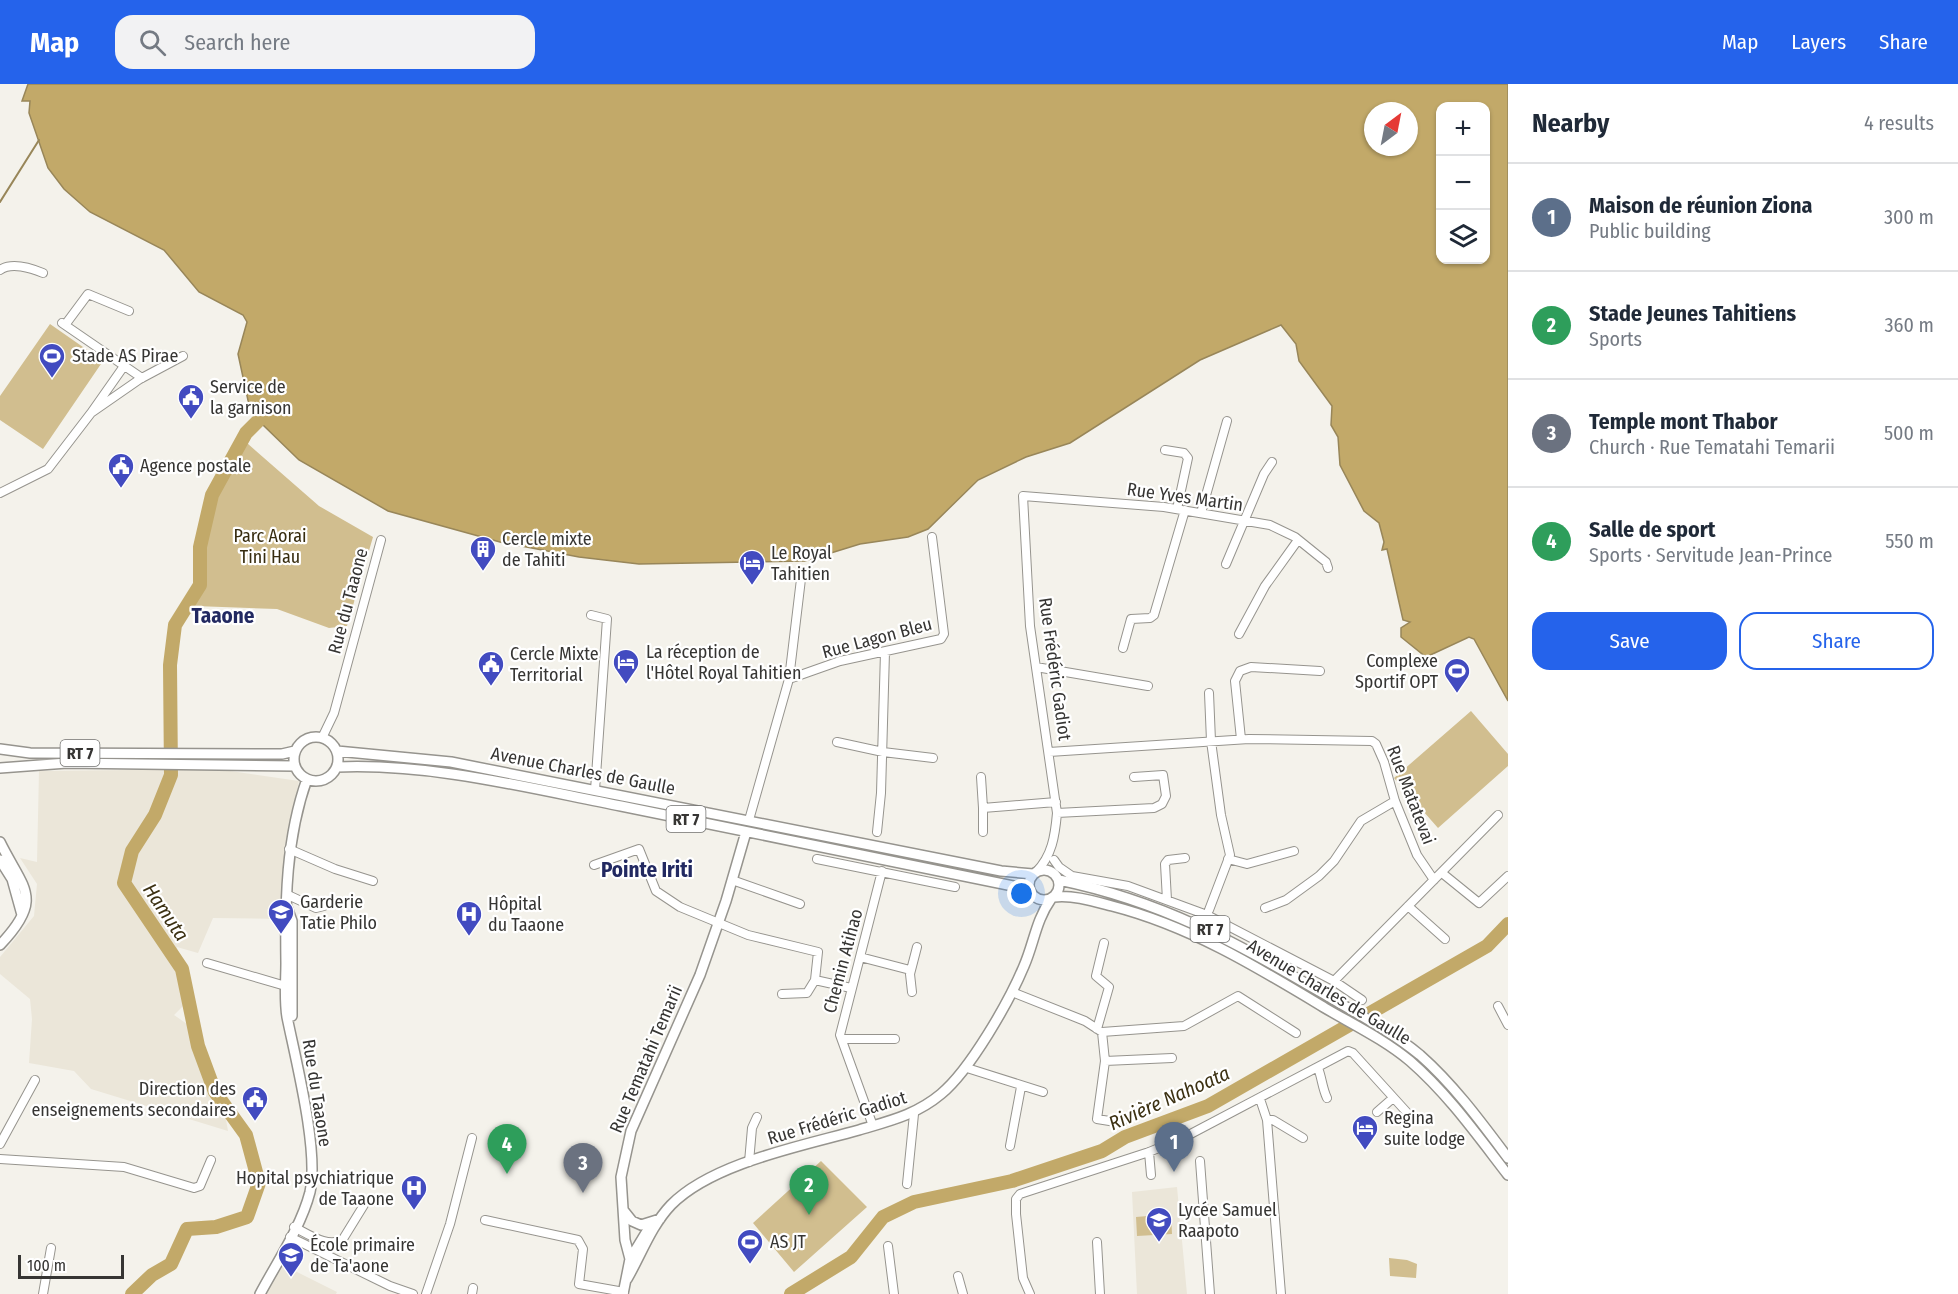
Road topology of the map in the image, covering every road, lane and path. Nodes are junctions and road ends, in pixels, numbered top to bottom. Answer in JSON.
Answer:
{"nodes":[{"id":1,"x":0,"y":270,"type":"edge"},
{"id":2,"x":43,"y":273,"type":"dead end"},
{"id":3,"x":129,"y":311,"type":"dead end"},
{"id":4,"x":183,"y":356,"type":"dead end"},
{"id":5,"x":124,"y":366,"type":"junction"},
{"id":6,"x":142,"y":378,"type":"junction"},
{"id":7,"x":91,"y":413,"type":"junction"},
{"id":8,"x":1227,"y":421,"type":"dead end"},
{"id":9,"x":1165,"y":450,"type":"dead end"},
{"id":10,"x":1272,"y":462,"type":"dead end"},
{"id":11,"x":0,"y":493,"type":"edge"},
{"id":12,"x":1022,"y":498,"type":"joint"},
{"id":13,"x":1181,"y":510,"type":"junction"},
{"id":14,"x":1201,"y":513,"type":"junction"},
{"id":15,"x":1244,"y":520,"type":"junction"},
{"id":16,"x":932,"y":537,"type":"dead end"},
{"id":17,"x":381,"y":540,"type":"dead end"},
{"id":18,"x":1298,"y":540,"type":"junction"},
{"id":19,"x":1226,"y":564,"type":"dead end"},
{"id":20,"x":1328,"y":568,"type":"dead end"},
{"id":21,"x":801,"y":579,"type":"dead end"},
{"id":22,"x":591,"y":615,"type":"dead end"},
{"id":23,"x":1239,"y":634,"type":"dead end"},
{"id":24,"x":1123,"y":648,"type":"dead end"},
{"id":25,"x":885,"y":652,"type":"junction"},
{"id":26,"x":1036,"y":667,"type":"junction"},
{"id":27,"x":1320,"y":671,"type":"dead end"},
{"id":28,"x":789,"y":679,"type":"junction"},
{"id":29,"x":1148,"y":686,"type":"dead end"},
{"id":30,"x":1209,"y":693,"type":"dead end"},
{"id":31,"x":322,"y":738,"type":"junction"},
{"id":32,"x":1241,"y":740,"type":"junction"},
{"id":33,"x":1211,"y":741,"type":"junction"},
{"id":34,"x":837,"y":742,"type":"dead end"},
{"id":35,"x":0,"y":749,"type":"edge"},
{"id":36,"x":295,"y":751,"type":"junction"},
{"id":37,"x":337,"y":751,"type":"junction"},
{"id":38,"x":883,"y":752,"type":"junction"},
{"id":39,"x":1050,"y":752,"type":"junction"},
{"id":40,"x":933,"y":758,"type":"dead end"},
{"id":41,"x":176,"y":759,"type":"junction"},
{"id":42,"x":295,"y":766,"type":"junction"},
{"id":43,"x":337,"y":767,"type":"junction"},
{"id":44,"x":0,"y":768,"type":"edge"},
{"id":45,"x":981,"y":777,"type":"dead end"},
{"id":46,"x":1134,"y":777,"type":"dead end"},
{"id":47,"x":307,"y":779,"type":"junction"},
{"id":48,"x":595,"y":790,"type":"junction"},
{"id":49,"x":1395,"y":801,"type":"junction"},
{"id":50,"x":1056,"y":802,"type":"junction"},
{"id":51,"x":983,"y":808,"type":"junction"},
{"id":52,"x":1057,"y":813,"type":"junction"},
{"id":53,"x":1498,"y":815,"type":"dead end"},
{"id":54,"x":749,"y":820,"type":"junction"},
{"id":55,"x":746,"y":832,"type":"junction"},
{"id":56,"x":877,"y":832,"type":"dead end"},
{"id":57,"x":983,"y":832,"type":"dead end"},
{"id":58,"x":0,"y":842,"type":"edge"},
{"id":59,"x":1053,"y":844,"type":"junction"},
{"id":60,"x":289,"y":849,"type":"junction"},
{"id":61,"x":1294,"y":851,"type":"dead end"},
{"id":62,"x":1185,"y":858,"type":"dead end"},
{"id":63,"x":817,"y":859,"type":"dead end"},
{"id":64,"x":1228,"y":859,"type":"junction"},
{"id":65,"x":0,"y":860,"type":"edge"},
{"id":66,"x":1054,"y":860,"type":"junction"},
{"id":67,"x":594,"y":865,"type":"dead end"},
{"id":68,"x":882,"y":871,"type":"junction"},
{"id":69,"x":1034,"y":873,"type":"junction"},
{"id":70,"x":1442,"y":873,"type":"junction"},
{"id":71,"x":1508,"y":876,"type":"edge"},
{"id":72,"x":1057,"y":878,"type":"junction"},
{"id":73,"x":732,"y":880,"type":"junction"},
{"id":74,"x":1434,"y":880,"type":"junction"},
{"id":75,"x":373,"y":881,"type":"dead end"},
{"id":76,"x":955,"y":887,"type":"dead end"},
{"id":77,"x":288,"y":895,"type":"junction"},
{"id":78,"x":1033,"y":895,"type":"junction"},
{"id":79,"x":1052,"y":898,"type":"junction"},
{"id":80,"x":1167,"y":900,"type":"junction"},
{"id":81,"x":800,"y":904,"type":"dead end"},
{"id":82,"x":324,"y":906,"type":"dead end"},
{"id":83,"x":1408,"y":906,"type":"junction"},
{"id":84,"x":1265,"y":908,"type":"dead end"},
{"id":85,"x":1209,"y":910,"type":"dead end"},
{"id":86,"x":22,"y":915,"type":"junction"},
{"id":87,"x":1039,"y":917,"type":"junction"},
{"id":88,"x":719,"y":924,"type":"junction"},
{"id":89,"x":1445,"y":939,"type":"dead end"},
{"id":90,"x":1104,"y":943,"type":"dead end"},
{"id":91,"x":0,"y":945,"type":"edge"},
{"id":92,"x":917,"y":947,"type":"dead end"},
{"id":93,"x":860,"y":957,"type":"junction"},
{"id":94,"x":207,"y":963,"type":"dead end"},
{"id":95,"x":910,"y":970,"type":"junction"},
{"id":96,"x":815,"y":980,"type":"junction"},
{"id":97,"x":1334,"y":981,"type":"junction"},
{"id":98,"x":290,"y":987,"type":"junction"},
{"id":99,"x":851,"y":988,"type":"junction"},
{"id":100,"x":912,"y":992,"type":"dead end"},
{"id":101,"x":1012,"y":992,"type":"junction"},
{"id":102,"x":782,"y":994,"type":"dead end"},
{"id":103,"x":1362,"y":1000,"type":"dead end"},
{"id":104,"x":1498,"y":1006,"type":"dead end"},
{"id":105,"x":1508,"y":1025,"type":"edge"},
{"id":106,"x":1100,"y":1030,"type":"junction"},
{"id":107,"x":1296,"y":1033,"type":"dead end"},
{"id":108,"x":843,"y":1039,"type":"junction"},
{"id":109,"x":895,"y":1039,"type":"dead end"},
{"id":110,"x":1172,"y":1058,"type":"dead end"},
{"id":111,"x":1105,"y":1061,"type":"junction"},
{"id":112,"x":967,"y":1068,"type":"junction"},
{"id":113,"x":1318,"y":1068,"type":"junction"},
{"id":114,"x":35,"y":1080,"type":"dead end"},
{"id":115,"x":1021,"y":1087,"type":"junction"},
{"id":116,"x":1043,"y":1092,"type":"dead end"},
{"id":117,"x":1327,"y":1098,"type":"dead end"},
{"id":118,"x":1393,"y":1098,"type":"junction"},
{"id":119,"x":1260,"y":1099,"type":"junction"},
{"id":120,"x":1377,"y":1112,"type":"dead end"},
{"id":121,"x":914,"y":1114,"type":"junction"},
{"id":122,"x":757,"y":1117,"type":"dead end"},
{"id":123,"x":1412,"y":1118,"type":"dead end"},
{"id":124,"x":1267,"y":1120,"type":"junction"},
{"id":125,"x":1122,"y":1123,"type":"dead end"},
{"id":126,"x":873,"y":1126,"type":"junction"},
{"id":127,"x":472,"y":1138,"type":"dead end"},
{"id":128,"x":1303,"y":1138,"type":"dead end"},
{"id":129,"x":0,"y":1144,"type":"edge"},
{"id":130,"x":1010,"y":1146,"type":"dead end"},
{"id":131,"x":1149,"y":1152,"type":"junction"},
{"id":132,"x":1508,"y":1158,"type":"edge"},
{"id":133,"x":0,"y":1159,"type":"edge"},
{"id":134,"x":211,"y":1160,"type":"dead end"},
{"id":135,"x":1200,"y":1161,"type":"dead end"},
{"id":136,"x":749,"y":1162,"type":"junction"},
{"id":137,"x":1150,"y":1175,"type":"dead end"},
{"id":138,"x":1508,"y":1175,"type":"edge"},
{"id":139,"x":907,"y":1184,"type":"dead end"},
{"id":140,"x":368,"y":1200,"type":"dead end"},
{"id":141,"x":624,"y":1211,"type":"junction"},
{"id":142,"x":660,"y":1219,"type":"junction"},
{"id":143,"x":486,"y":1220,"type":"dead end"},
{"id":144,"x":294,"y":1227,"type":"junction"},
{"id":145,"x":290,"y":1237,"type":"junction"},
{"id":146,"x":1097,"y":1242,"type":"dead end"},
{"id":147,"x":888,"y":1246,"type":"dead end"},
{"id":148,"x":51,"y":1248,"type":"dead end"},
{"id":149,"x":630,"y":1259,"type":"junction"},
{"id":150,"x":958,"y":1276,"type":"dead end"},
{"id":151,"x":627,"y":1279,"type":"junction"},
{"id":152,"x":624,"y":1293,"type":"edge"},
{"id":153,"x":43,"y":1294,"type":"edge"},
{"id":154,"x":260,"y":1294,"type":"edge"},
{"id":155,"x":413,"y":1294,"type":"edge"},
{"id":156,"x":426,"y":1294,"type":"edge"},
{"id":157,"x":894,"y":1294,"type":"edge"},
{"id":158,"x":963,"y":1294,"type":"edge"},
{"id":159,"x":1030,"y":1294,"type":"edge"},
{"id":160,"x":1101,"y":1294,"type":"edge"},
{"id":161,"x":1210,"y":1294,"type":"edge"},
{"id":162,"x":1281,"y":1294,"type":"edge"}],
"edges":[{"from":1,"to":2,"type":"street"},
{"from":3,"to":5,"type":"street"},
{"from":4,"to":6,"type":"street"},
{"from":5,"to":6,"type":"street"},
{"from":5,"to":7,"type":"street"},
{"from":6,"to":7,"type":"street"},
{"from":7,"to":11,"type":"street"},
{"from":8,"to":14,"type":"street"},
{"from":9,"to":13,"type":"street"},
{"from":10,"to":15,"type":"street"},
{"from":12,"to":13,"type":"street","name":"Rue Yves Martin"},
{"from":12,"to":26,"type":"street","name":"Rue Frédéric Gadiot"},
{"from":13,"to":14,"type":"street","name":"Rue Yves Martin"},
{"from":13,"to":24,"type":"street"},
{"from":14,"to":15,"type":"street","name":"Rue Yves Martin"},
{"from":15,"to":18,"type":"street","name":"Rue Yves Martin"},
{"from":15,"to":19,"type":"street"},
{"from":16,"to":25,"type":"street","name":"Rue Lagon Bleu"},
{"from":17,"to":31,"type":"street","name":"Rue du Taaone"},
{"from":18,"to":20,"type":"street","name":"Rue Yves Martin"},
{"from":18,"to":23,"type":"street"},
{"from":21,"to":28,"type":"street"},
{"from":22,"to":48,"type":"street"},
{"from":25,"to":28,"type":"street","name":"Rue Lagon Bleu"},
{"from":25,"to":38,"type":"street"},
{"from":26,"to":29,"type":"street"},
{"from":26,"to":39,"type":"street","name":"Rue Frédéric Gadiot"},
{"from":27,"to":32,"type":"street"},
{"from":28,"to":54,"type":"street"},
{"from":30,"to":33,"type":"street"},
{"from":31,"to":36,"type":"main road","number":"RT 7"},
{"from":31,"to":37,"type":"main road"},
{"from":32,"to":33,"type":"street","name":"Rue Matatevai"},
{"from":32,"to":49,"type":"street","name":"Rue Matatevai"},
{"from":33,"to":39,"type":"street","name":"Rue Matatevai"},
{"from":33,"to":64,"type":"street"},
{"from":34,"to":38,"type":"street"},
{"from":35,"to":41,"type":"main road","number":"RT 7"},
{"from":36,"to":41,"type":"main road","number":"RT 7"},
{"from":36,"to":42,"type":"main road"},
{"from":37,"to":43,"type":"main road"},
{"from":37,"to":48,"type":"main road","name":"Avenue Charles de Gaulle","number":"RT 7"},
{"from":38,"to":40,"type":"street"},
{"from":38,"to":56,"type":"street"},
{"from":39,"to":50,"type":"street","name":"Rue Frédéric Gadiot"},
{"from":41,"to":42,"type":"main road","number":"RT 7"},
{"from":41,"to":44,"type":"main road","number":"RT 7"},
{"from":42,"to":47,"type":"main road"},
{"from":43,"to":47,"type":"main road","name":"Avenue Charles de Gaulle","number":"RT 7"},
{"from":43,"to":55,"type":"main road","name":"Avenue Charles de Gaulle","number":"RT 7"},
{"from":45,"to":51,"type":"street"},
{"from":46,"to":52,"type":"street"},
{"from":47,"to":60,"type":"main road","name":"Rue du Taaone"},
{"from":48,"to":54,"type":"main road","name":"Avenue Charles de Gaulle","number":"RT 7"},
{"from":49,"to":74,"type":"street","name":"Rue Matatevai"},
{"from":49,"to":84,"type":"street"},
{"from":50,"to":51,"type":"street"},
{"from":50,"to":52,"type":"street","name":"Rue Frédéric Gadiot"},
{"from":51,"to":57,"type":"street"},
{"from":52,"to":59,"type":"street","name":"Rue Frédéric Gadiot"},
{"from":53,"to":70,"type":"street"},
{"from":54,"to":69,"type":"main road","name":"Avenue Charles de Gaulle","number":"RT 7"},
{"from":55,"to":73,"type":"main road","name":"Rue Tematahi Temarii"},
{"from":55,"to":78,"type":"main road","name":"Avenue Charles de Gaulle","number":"RT 7"},
{"from":58,"to":86,"type":"main road"},
{"from":59,"to":66,"type":"street","name":"Rue Frédéric Gadiot"},
{"from":59,"to":69,"type":"street","name":"Rue Frédéric Gadiot"},
{"from":60,"to":75,"type":"street"},
{"from":60,"to":77,"type":"main road","name":"Rue du Taaone"},
{"from":61,"to":64,"type":"street"},
{"from":62,"to":80,"type":"street"},
{"from":63,"to":68,"type":"street"},
{"from":64,"to":85,"type":"street"},
{"from":65,"to":86,"type":"main road"},
{"from":66,"to":72,"type":"street","name":"Rue Frédéric Gadiot"},
{"from":66,"to":80,"type":"street"},
{"from":67,"to":88,"type":"street"},
{"from":68,"to":76,"type":"street"},
{"from":68,"to":93,"type":"street","name":"Chemin Atihao"},
{"from":69,"to":72,"type":"main road","number":"RT 7"},
{"from":69,"to":78,"type":"main road"},
{"from":70,"to":71,"type":"street"},
{"from":70,"to":74,"type":"street"},
{"from":72,"to":79,"type":"main road"},
{"from":72,"to":132,"type":"main road","name":"Avenue Charles de Gaulle","number":"RT 7"},
{"from":73,"to":81,"type":"street"},
{"from":73,"to":88,"type":"main road","name":"Rue Tematahi Temarii"},
{"from":74,"to":83,"type":"street"},
{"from":77,"to":82,"type":"street"},
{"from":77,"to":98,"type":"main road","name":"Rue du Taaone"},
{"from":78,"to":79,"type":"main road","number":"RT 7"},
{"from":78,"to":87,"type":"main road","name":"Rue Frédéric Gadiot"},
{"from":79,"to":87,"type":"main road","name":"Rue Frédéric Gadiot"},
{"from":79,"to":138,"type":"main road","name":"Avenue Charles de Gaulle","number":"RT 7"},
{"from":80,"to":97,"type":"street"},
{"from":83,"to":89,"type":"street"},
{"from":83,"to":97,"type":"street"},
{"from":86,"to":91,"type":"main road"},
{"from":87,"to":101,"type":"main road","name":"Rue Frédéric Gadiot"},
{"from":88,"to":96,"type":"street"},
{"from":88,"to":141,"type":"main road","name":"Rue Tematahi Temarii"},
{"from":90,"to":106,"type":"street"},
{"from":92,"to":95,"type":"street"},
{"from":93,"to":95,"type":"street"},
{"from":93,"to":99,"type":"street","name":"Chemin Atihao"},
{"from":94,"to":98,"type":"street"},
{"from":95,"to":100,"type":"street"},
{"from":96,"to":99,"type":"street"},
{"from":96,"to":102,"type":"street"},
{"from":97,"to":103,"type":"street"},
{"from":98,"to":144,"type":"main road","name":"Rue du Taaone"},
{"from":99,"to":108,"type":"street","name":"Chemin Atihao"},
{"from":101,"to":106,"type":"street"},
{"from":101,"to":112,"type":"main road","name":"Rue Frédéric Gadiot"},
{"from":104,"to":105,"type":"street"},
{"from":106,"to":107,"type":"street"},
{"from":106,"to":111,"type":"street"},
{"from":108,"to":109,"type":"street"},
{"from":108,"to":126,"type":"street","name":"Chemin Atihao"},
{"from":110,"to":111,"type":"street"},
{"from":111,"to":125,"type":"street"},
{"from":112,"to":115,"type":"street"},
{"from":112,"to":121,"type":"main road","name":"Rue Frédéric Gadiot"},
{"from":113,"to":117,"type":"street"},
{"from":113,"to":118,"type":"street"},
{"from":113,"to":119,"type":"street"},
{"from":114,"to":129,"type":"street"},
{"from":115,"to":116,"type":"street"},
{"from":115,"to":130,"type":"street"},
{"from":118,"to":120,"type":"street"},
{"from":118,"to":123,"type":"street"},
{"from":119,"to":124,"type":"street"},
{"from":119,"to":131,"type":"street"},
{"from":121,"to":126,"type":"main road","name":"Rue Frédéric Gadiot"},
{"from":121,"to":139,"type":"street"},
{"from":122,"to":136,"type":"street"},
{"from":124,"to":128,"type":"street"},
{"from":124,"to":162,"type":"street"},
{"from":126,"to":136,"type":"main road","name":"Rue Frédéric Gadiot"},
{"from":127,"to":156,"type":"street"},
{"from":131,"to":137,"type":"street"},
{"from":131,"to":159,"type":"street"},
{"from":133,"to":134,"type":"street"},
{"from":135,"to":161,"type":"street"},
{"from":136,"to":142,"type":"main road","name":"Rue Frédéric Gadiot"},
{"from":140,"to":144,"type":"street"},
{"from":141,"to":142,"type":"main road"},
{"from":141,"to":149,"type":"main road","name":"Rue Tematahi Temarii"},
{"from":142,"to":149,"type":"main road","name":"Rue Frédéric Gadiot"},
{"from":142,"to":151,"type":"main road","name":"Rue Frédéric Gadiot"},
{"from":143,"to":152,"type":"street"},
{"from":144,"to":145,"type":"main road","name":"Rue du Taaone"},
{"from":145,"to":154,"type":"main road","name":"Rue du Taaone"},
{"from":145,"to":155,"type":"street"},
{"from":146,"to":160,"type":"street"},
{"from":147,"to":157,"type":"street"},
{"from":148,"to":153,"type":"street"},
{"from":149,"to":151,"type":"main road","name":"Rue Tematahi Temarii"},
{"from":150,"to":158,"type":"street"},
{"from":151,"to":152,"type":"main road"}]}
